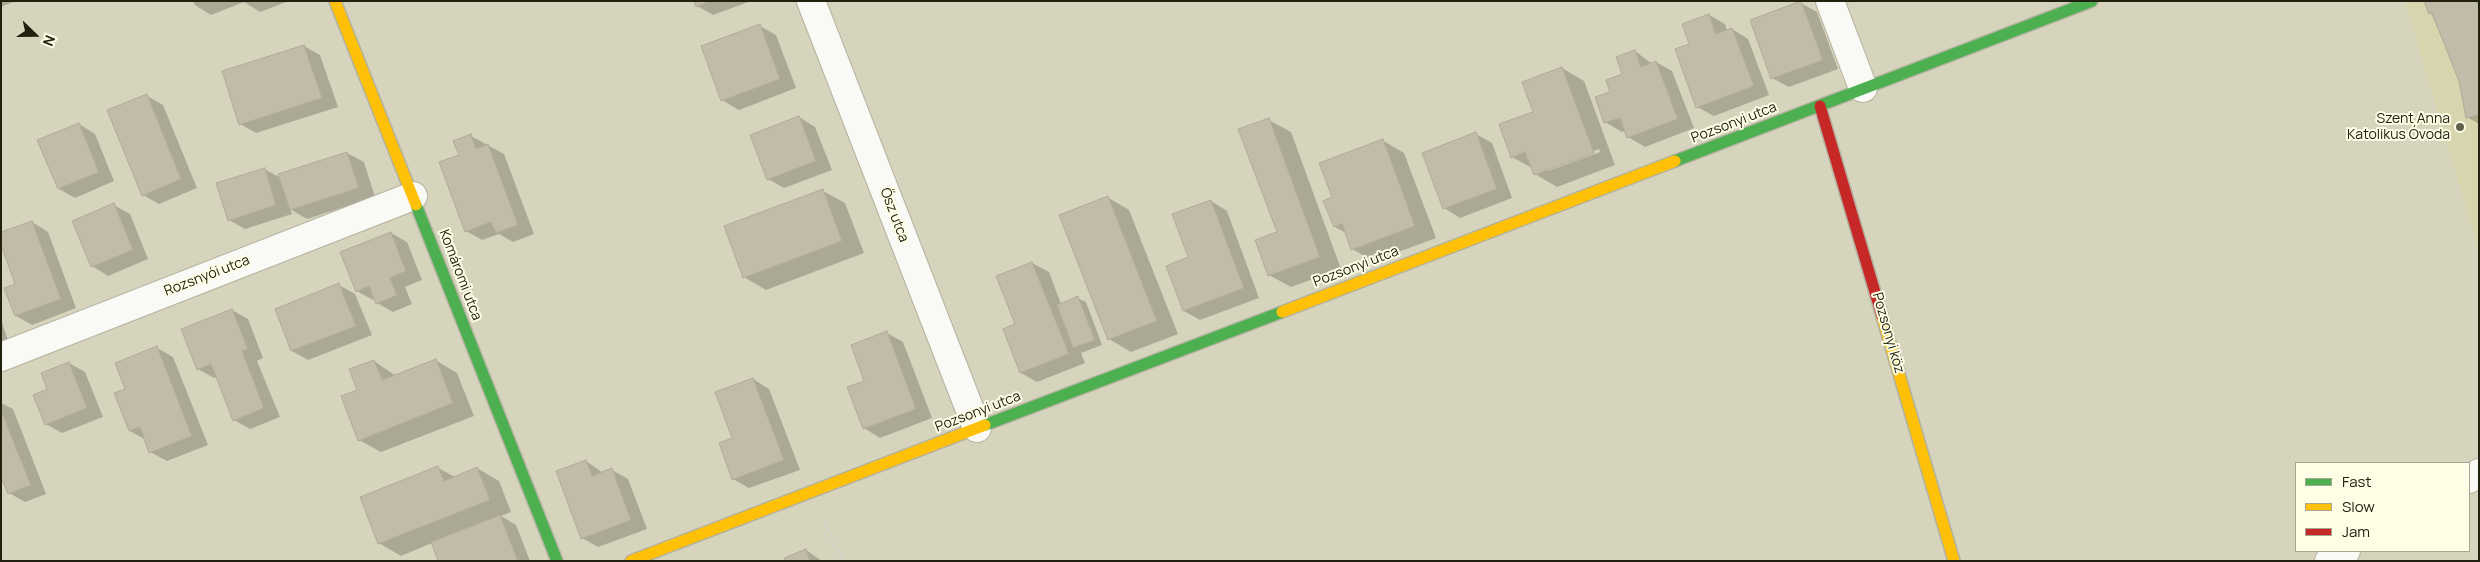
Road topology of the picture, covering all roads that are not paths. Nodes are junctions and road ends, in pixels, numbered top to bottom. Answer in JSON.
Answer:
{"nodes":[{"id":1,"x":335,"y":1,"type":"edge"},
{"id":2,"x":812,"y":1,"type":"edge"},
{"id":3,"x":1830,"y":1,"type":"edge"},
{"id":4,"x":2092,"y":1,"type":"edge"},
{"id":5,"x":1863,"y":88,"type":"junction"},
{"id":6,"x":1820,"y":106,"type":"junction"},
{"id":7,"x":413,"y":196,"type":"junction"},
{"id":8,"x":1,"y":357,"type":"edge"},
{"id":9,"x":977,"y":428,"type":"junction"},
{"id":10,"x":2344,"y":552,"type":"edge"},
{"id":11,"x":557,"y":561,"type":"edge"},
{"id":12,"x":630,"y":561,"type":"edge"},
{"id":13,"x":1954,"y":561,"type":"edge"},
{"id":14,"x":2329,"y":561,"type":"edge"}],
"edges":[{"from":1,"to":7,"type":"street","name":"Komáromi utca"},
{"from":2,"to":9,"type":"street","name":"Ősz utca"},
{"from":3,"to":5,"type":"street"},
{"from":4,"to":5,"type":"street","name":"Pozsonyi utca"},
{"from":5,"to":6,"type":"street","name":"Pozsonyi utca"},
{"from":6,"to":9,"type":"street","name":"Pozsonyi utca"},
{"from":6,"to":13,"type":"street","name":"Pozsonyi köz"},
{"from":7,"to":8,"type":"street","name":"Rozsnyói utca"},
{"from":7,"to":11,"type":"street","name":"Komáromi utca"},
{"from":9,"to":12,"type":"street","name":"Pozsonyi utca"},
{"from":10,"to":14,"type":"street"}]}
